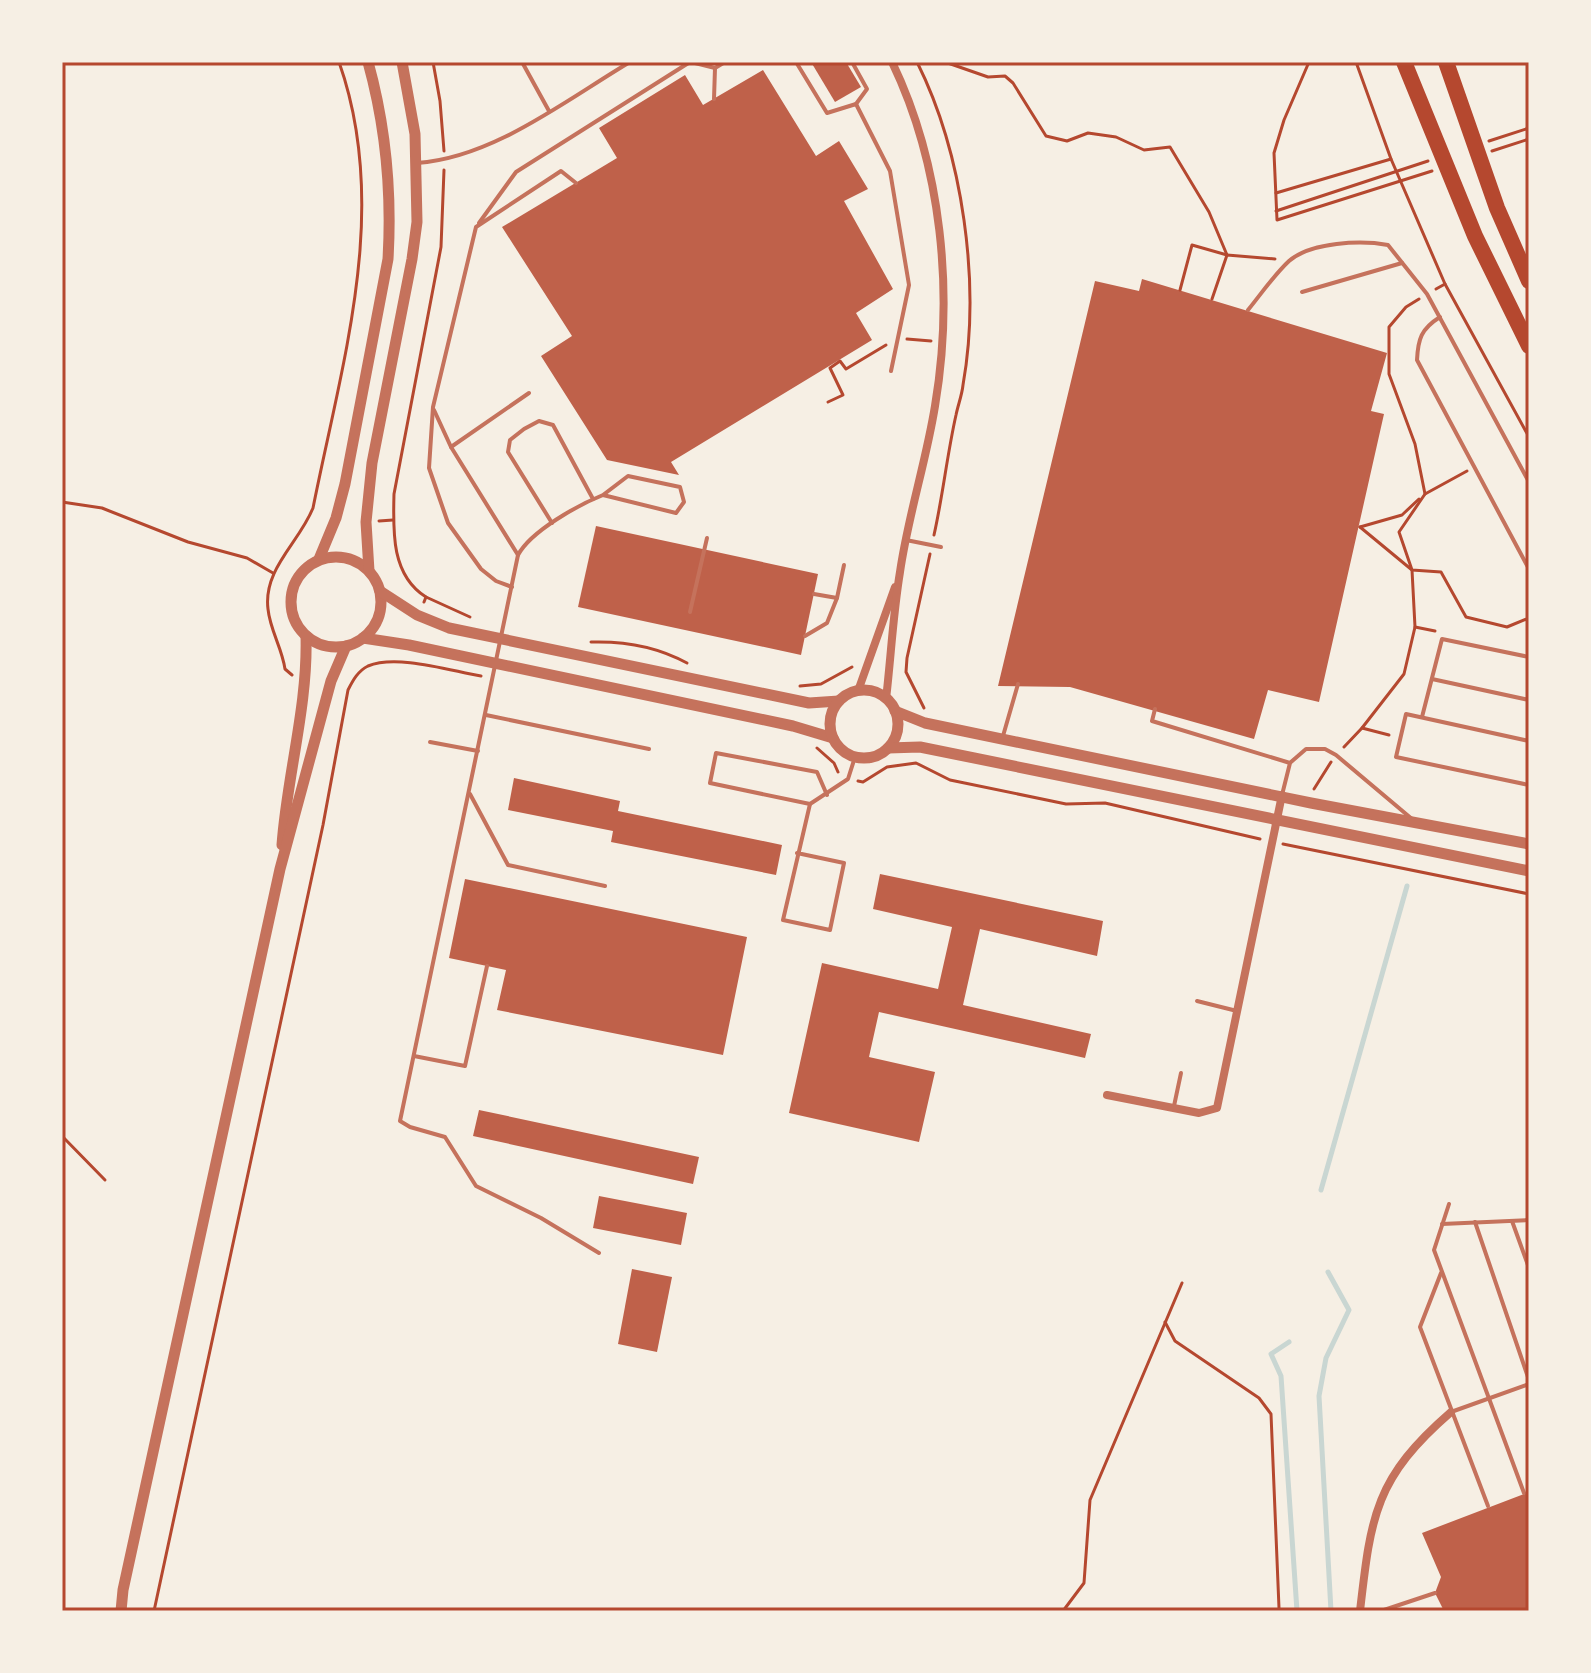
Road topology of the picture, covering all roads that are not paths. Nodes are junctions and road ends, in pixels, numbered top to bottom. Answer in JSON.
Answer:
{"nodes":[{"id":1,"x":368,"y":62,"type":"edge"},
{"id":2,"x":402,"y":62,"type":"edge"},
{"id":3,"x":522,"y":62,"type":"edge"},
{"id":4,"x":630,"y":62,"type":"edge"},
{"id":5,"x":691,"y":62,"type":"edge"},
{"id":6,"x":725,"y":62,"type":"edge"},
{"id":7,"x":796,"y":62,"type":"edge"},
{"id":8,"x":852,"y":62,"type":"edge"},
{"id":9,"x":892,"y":62,"type":"edge"},
{"id":10,"x":1404,"y":62,"type":"edge"},
{"id":11,"x":1446,"y":62,"type":"edge"},
{"id":12,"x":715,"y":68,"type":"junction"},
{"id":13,"x":714,"y":99,"type":"dead end"},
{"id":14,"x":856,"y":104,"type":"junction"},
{"id":15,"x":549,"y":111,"type":"junction"},
{"id":16,"x":417,"y":163,"type":"junction"},
{"id":17,"x":576,"y":183,"type":"dead end"},
{"id":18,"x":476,"y":227,"type":"junction"},
{"id":19,"x":1402,"y":263,"type":"junction"},
{"id":20,"x":1529,"y":281,"type":"edge"},
{"id":21,"x":1302,"y":292,"type":"dead end"},
{"id":22,"x":1248,"y":310,"type":"dead end"},
{"id":23,"x":1440,"y":317,"type":"junction"},
{"id":24,"x":1529,"y":346,"type":"edge"},
{"id":25,"x":891,"y":371,"type":"dead end"},
{"id":26,"x":529,"y":393,"type":"dead end"},
{"id":27,"x":433,"y":407,"type":"junction"},
{"id":28,"x":451,"y":447,"type":"junction"},
{"id":29,"x":1529,"y":482,"type":"edge"},
{"id":30,"x":603,"y":495,"type":"junction"},
{"id":31,"x":593,"y":499,"type":"junction"},
{"id":32,"x":552,"y":523,"type":"junction"},
{"id":33,"x":707,"y":538,"type":"dead end"},
{"id":34,"x":906,"y":540,"type":"junction"},
{"id":35,"x":941,"y":547,"type":"dead end"},
{"id":36,"x":518,"y":555,"type":"junction"},
{"id":37,"x":319,"y":559,"type":"junction"},
{"id":38,"x":844,"y":565,"type":"dead end"},
{"id":39,"x":1529,"y":569,"type":"edge"},
{"id":40,"x":369,"y":571,"type":"junction"},
{"id":41,"x":900,"y":571,"type":"junction"},
{"id":42,"x":512,"y":587,"type":"junction"},
{"id":43,"x":380,"y":591,"type":"junction"},
{"id":44,"x":814,"y":594,"type":"dead end"},
{"id":45,"x":837,"y":598,"type":"junction"},
{"id":46,"x":690,"y":612,"type":"dead end"},
{"id":47,"x":306,"y":636,"type":"junction"},
{"id":48,"x":805,"y":636,"type":"dead end"},
{"id":49,"x":363,"y":638,"type":"junction"},
{"id":50,"x":501,"y":639,"type":"junction"},
{"id":51,"x":346,"y":646,"type":"junction"},
{"id":52,"x":1529,"y":657,"type":"edge"},
{"id":53,"x":496,"y":664,"type":"junction"},
{"id":54,"x":1432,"y":679,"type":"junction"},
{"id":55,"x":1018,"y":684,"type":"dead end"},
{"id":56,"x":858,"y":691,"type":"junction"},
{"id":57,"x":886,"y":699,"type":"junction"},
{"id":58,"x":1529,"y":700,"type":"edge"},
{"id":59,"x":839,"y":701,"type":"junction"},
{"id":60,"x":1155,"y":709,"type":"dead end"},
{"id":61,"x":895,"y":711,"type":"junction"},
{"id":62,"x":486,"y":715,"type":"junction"},
{"id":63,"x":1422,"y":717,"type":"junction"},
{"id":64,"x":833,"y":738,"type":"junction"},
{"id":65,"x":1003,"y":738,"type":"junction"},
{"id":66,"x":1529,"y":741,"type":"edge"},
{"id":67,"x":430,"y":742,"type":"dead end"},
{"id":68,"x":888,"y":748,"type":"junction"},
{"id":69,"x":649,"y":749,"type":"dead end"},
{"id":70,"x":478,"y":751,"type":"junction"},
{"id":71,"x":855,"y":757,"type":"junction"},
{"id":72,"x":1290,"y":763,"type":"junction"},
{"id":73,"x":1529,"y":785,"type":"edge"},
{"id":74,"x":469,"y":792,"type":"junction"},
{"id":75,"x":827,"y":795,"type":"junction"},
{"id":76,"x":1282,"y":795,"type":"junction"},
{"id":77,"x":810,"y":804,"type":"junction"},
{"id":78,"x":1277,"y":820,"type":"junction"},
{"id":79,"x":1417,"y":823,"type":"junction"},
{"id":80,"x":1529,"y":844,"type":"edge"},
{"id":81,"x":797,"y":853,"type":"junction"},
{"id":82,"x":280,"y":869,"type":"junction"},
{"id":83,"x":1529,"y":871,"type":"edge"},
{"id":84,"x":605,"y":886,"type":"dead end"},
{"id":85,"x":487,"y":966,"type":"dead end"},
{"id":86,"x":1197,"y":1001,"type":"dead end"},
{"id":87,"x":1238,"y":1011,"type":"junction"},
{"id":88,"x":414,"y":1056,"type":"junction"},
{"id":89,"x":1181,"y":1073,"type":"dead end"},
{"id":90,"x":1107,"y":1095,"type":"dead end"},
{"id":91,"x":1173,"y":1108,"type":"junction"},
{"id":92,"x":1449,"y":1204,"type":"dead end"},
{"id":93,"x":1529,"y":1220,"type":"edge"},
{"id":94,"x":1512,"y":1221,"type":"junction"},
{"id":95,"x":1475,"y":1222,"type":"junction"},
{"id":96,"x":1442,"y":1224,"type":"junction"},
{"id":97,"x":599,"y":1253,"type":"dead end"},
{"id":98,"x":1529,"y":1268,"type":"edge"},
{"id":99,"x":1442,"y":1271,"type":"junction"},
{"id":100,"x":1529,"y":1382,"type":"edge"},
{"id":101,"x":1489,"y":1398,"type":"junction"},
{"id":102,"x":1451,"y":1412,"type":"junction"},
{"id":103,"x":1524,"y":1493,"type":"dead end"},
{"id":104,"x":1488,"y":1506,"type":"dead end"},
{"id":105,"x":1435,"y":1593,"type":"dead end"},
{"id":106,"x":1401,"y":1609,"type":"edge"},
{"id":107,"x":121,"y":1611,"type":"edge"},
{"id":108,"x":1360,"y":1611,"type":"edge"},
{"id":109,"x":1381,"y":1611,"type":"edge"}],
"edges":[{"from":1,"to":37,"type":"street"},
{"from":2,"to":16,"type":"street"},
{"from":3,"to":15,"type":"lane"},
{"from":4,"to":15,"type":"lane"},
{"from":5,"to":12,"type":"lane"},
{"from":5,"to":18,"type":"lane"},
{"from":6,"to":12,"type":"lane"},
{"from":7,"to":14,"type":"lane"},
{"from":8,"to":14,"type":"lane"},
{"from":9,"to":34,"type":"street"},
{"from":10,"to":24,"type":"highway"},
{"from":11,"to":20,"type":"highway"},
{"from":12,"to":13,"type":"lane"},
{"from":14,"to":25,"type":"lane"},
{"from":15,"to":16,"type":"lane"},
{"from":16,"to":40,"type":"street"},
{"from":17,"to":18,"type":"lane"},
{"from":18,"to":27,"type":"lane"},
{"from":19,"to":21,"type":"lane"},
{"from":19,"to":22,"type":"lane"},
{"from":19,"to":23,"type":"lane"},
{"from":23,"to":29,"type":"lane"},
{"from":23,"to":39,"type":"lane"},
{"from":26,"to":28,"type":"lane"},
{"from":27,"to":28,"type":"lane"},
{"from":27,"to":42,"type":"lane"},
{"from":28,"to":36,"type":"lane"},
{"from":30,"to":30,"type":"lane"},
{"from":30,"to":31,"type":"lane"},
{"from":31,"to":32,"type":"lane"},
{"from":31,"to":32,"type":"lane"},
{"from":32,"to":36,"type":"lane"},
{"from":33,"to":46,"type":"lane"},
{"from":34,"to":35,"type":"lane"},
{"from":34,"to":41,"type":"street"},
{"from":36,"to":42,"type":"lane"},
{"from":37,"to":40,"type":"street"},
{"from":37,"to":47,"type":"street"},
{"from":38,"to":45,"type":"lane"},
{"from":40,"to":43,"type":"street"},
{"from":41,"to":56,"type":"street"},
{"from":41,"to":57,"type":"street"},
{"from":42,"to":50,"type":"lane"},
{"from":43,"to":49,"type":"street"},
{"from":43,"to":50,"type":"street"},
{"from":44,"to":45,"type":"lane"},
{"from":45,"to":48,"type":"lane"},
{"from":47,"to":51,"type":"street"},
{"from":47,"to":82,"type":"street"},
{"from":49,"to":51,"type":"street"},
{"from":49,"to":53,"type":"street"},
{"from":50,"to":53,"type":"lane"},
{"from":50,"to":59,"type":"street"},
{"from":51,"to":82,"type":"street"},
{"from":52,"to":54,"type":"lane"},
{"from":53,"to":62,"type":"lane"},
{"from":53,"to":64,"type":"street"},
{"from":54,"to":58,"type":"lane"},
{"from":54,"to":63,"type":"lane"},
{"from":55,"to":65,"type":"lane"},
{"from":56,"to":57,"type":"street"},
{"from":56,"to":59,"type":"street"},
{"from":57,"to":61,"type":"street"},
{"from":59,"to":64,"type":"street"},
{"from":60,"to":72,"type":"lane"},
{"from":61,"to":65,"type":"street"},
{"from":61,"to":68,"type":"street"},
{"from":62,"to":69,"type":"lane"},
{"from":62,"to":70,"type":"lane"},
{"from":63,"to":66,"type":"lane"},
{"from":63,"to":73,"type":"lane"},
{"from":64,"to":71,"type":"street"},
{"from":65,"to":76,"type":"street"},
{"from":67,"to":70,"type":"lane"},
{"from":68,"to":71,"type":"street"},
{"from":68,"to":78,"type":"street"},
{"from":70,"to":74,"type":"lane"},
{"from":71,"to":75,"type":"lane"},
{"from":72,"to":76,"type":"lane"},
{"from":72,"to":79,"type":"lane"},
{"from":74,"to":84,"type":"lane"},
{"from":74,"to":88,"type":"lane"},
{"from":75,"to":77,"type":"lane"},
{"from":75,"to":77,"type":"lane"},
{"from":76,"to":78,"type":"street"},
{"from":76,"to":79,"type":"street"},
{"from":77,"to":81,"type":"lane"},
{"from":78,"to":83,"type":"street"},
{"from":78,"to":87,"type":"street"},
{"from":79,"to":80,"type":"street"},
{"from":81,"to":81,"type":"lane"},
{"from":82,"to":107,"type":"street"},
{"from":85,"to":88,"type":"lane"},
{"from":86,"to":87,"type":"lane"},
{"from":87,"to":91,"type":"street"},
{"from":88,"to":97,"type":"lane"},
{"from":89,"to":91,"type":"lane"},
{"from":90,"to":91,"type":"street"},
{"from":92,"to":96,"type":"lane"},
{"from":93,"to":94,"type":"lane"},
{"from":94,"to":95,"type":"lane"},
{"from":94,"to":98,"type":"lane"},
{"from":95,"to":96,"type":"lane"},
{"from":95,"to":100,"type":"lane"},
{"from":96,"to":99,"type":"lane"},
{"from":99,"to":101,"type":"lane"},
{"from":99,"to":102,"type":"lane"},
{"from":100,"to":101,"type":"lane"},
{"from":101,"to":102,"type":"lane"},
{"from":101,"to":103,"type":"lane"},
{"from":102,"to":104,"type":"lane"},
{"from":102,"to":108,"type":"street"},
{"from":105,"to":106,"type":"lane"},
{"from":106,"to":109,"type":"lane"}]}
